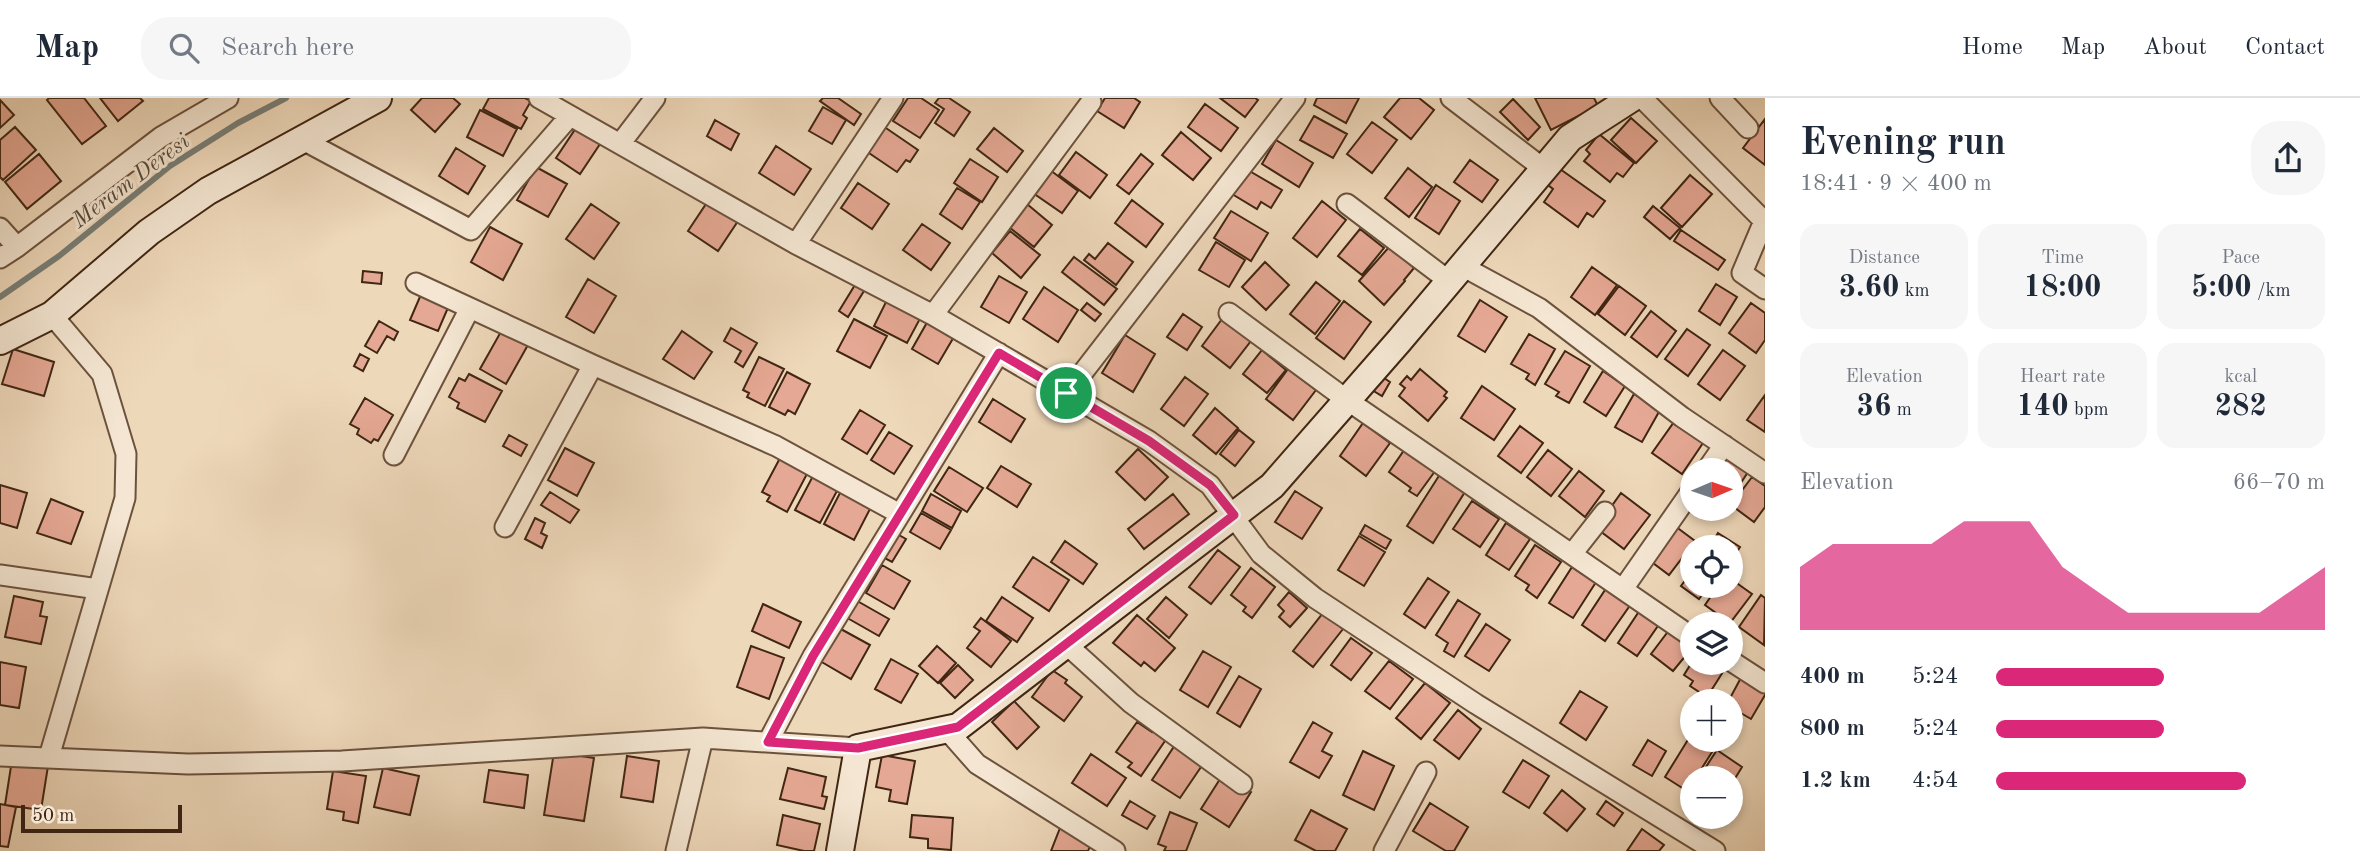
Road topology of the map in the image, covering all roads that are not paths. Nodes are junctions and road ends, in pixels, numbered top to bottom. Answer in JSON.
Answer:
{"nodes":[{"id":1,"x":228,"y":98,"type":"edge"},
{"id":2,"x":378,"y":98,"type":"edge"},
{"id":3,"x":539,"y":98,"type":"edge"},
{"id":4,"x":655,"y":98,"type":"edge"},
{"id":5,"x":893,"y":98,"type":"edge"},
{"id":6,"x":1295,"y":98,"type":"edge"},
{"id":7,"x":1451,"y":98,"type":"edge"},
{"id":8,"x":1632,"y":98,"type":"edge"},
{"id":9,"x":1642,"y":98,"type":"edge"},
{"id":10,"x":1720,"y":98,"type":"edge"},
{"id":11,"x":1091,"y":102,"type":"dead end"},
{"id":12,"x":569,"y":117,"type":"junction"},
{"id":13,"x":1748,"y":128,"type":"dead end"},
{"id":14,"x":303,"y":141,"type":"junction"},
{"id":15,"x":620,"y":144,"type":"junction"},
{"id":16,"x":1544,"y":169,"type":"junction"},
{"id":17,"x":1347,"y":204,"type":"dead end"},
{"id":18,"x":0,"y":228,"type":"edge"},
{"id":19,"x":796,"y":244,"type":"junction"},
{"id":20,"x":17,"y":247,"type":"junction"},
{"id":21,"x":0,"y":258,"type":"edge"},
{"id":22,"x":1456,"y":274,"type":"junction"},
{"id":23,"x":416,"y":283,"type":"dead end"},
{"id":24,"x":1765,"y":289,"type":"edge"},
{"id":25,"x":470,"y":308,"type":"junction"},
{"id":26,"x":1229,"y":313,"type":"dead end"},
{"id":27,"x":52,"y":315,"type":"junction"},
{"id":28,"x":933,"y":315,"type":"junction"},
{"id":29,"x":0,"y":341,"type":"edge"},
{"id":30,"x":999,"y":353,"type":"junction"},
{"id":31,"x":593,"y":365,"type":"junction"},
{"id":32,"x":1066,"y":393,"type":"junction"},
{"id":33,"x":1347,"y":400,"type":"junction"},
{"id":34,"x":1724,"y":445,"type":"junction"},
{"id":35,"x":394,"y":455,"type":"dead end"},
{"id":36,"x":1715,"y":458,"type":"edge"},
{"id":37,"x":1765,"y":473,"type":"edge"},
{"id":38,"x":1680,"y":507,"type":"edge"},
{"id":39,"x":1605,"y":512,"type":"dead end"},
{"id":40,"x":900,"y":514,"type":"junction"},
{"id":41,"x":1234,"y":515,"type":"junction"},
{"id":42,"x":505,"y":527,"type":"dead end"},
{"id":43,"x":1572,"y":554,"type":"junction"},
{"id":44,"x":0,"y":575,"type":"edge"},
{"id":45,"x":98,"y":589,"type":"junction"},
{"id":46,"x":1623,"y":589,"type":"junction"},
{"id":47,"x":1680,"y":629,"type":"edge"},
{"id":48,"x":1066,"y":644,"type":"junction"},
{"id":49,"x":1743,"y":669,"type":"edge"},
{"id":50,"x":1765,"y":683,"type":"edge"},
{"id":51,"x":947,"y":730,"type":"junction"},
{"id":52,"x":703,"y":738,"type":"junction"},
{"id":53,"x":768,"y":742,"type":"junction"},
{"id":54,"x":858,"y":748,"type":"junction"},
{"id":55,"x":0,"y":756,"type":"edge"},
{"id":56,"x":49,"y":757,"type":"junction"},
{"id":57,"x":1426,"y":772,"type":"dead end"},
{"id":58,"x":1242,"y":784,"type":"dead end"},
{"id":59,"x":676,"y":851,"type":"edge"},
{"id":60,"x":839,"y":851,"type":"edge"},
{"id":61,"x":1115,"y":851,"type":"edge"},
{"id":62,"x":1384,"y":851,"type":"edge"},
{"id":63,"x":1715,"y":851,"type":"edge"}],
"edges":[{"from":1,"to":20,"type":"street"},
{"from":2,"to":14,"type":"street"},
{"from":3,"to":12,"type":"street"},
{"from":4,"to":15,"type":"street"},
{"from":5,"to":19,"type":"street"},
{"from":6,"to":32,"type":"street"},
{"from":7,"to":16,"type":"street"},
{"from":8,"to":16,"type":"street"},
{"from":9,"to":24,"type":"street"},
{"from":10,"to":13,"type":"street"},
{"from":11,"to":28,"type":"street"},
{"from":12,"to":14,"type":"street"},
{"from":12,"to":15,"type":"street"},
{"from":14,"to":27,"type":"street"},
{"from":15,"to":19,"type":"street"},
{"from":16,"to":22,"type":"street"},
{"from":17,"to":22,"type":"street"},
{"from":18,"to":20,"type":"street"},
{"from":19,"to":28,"type":"street"},
{"from":20,"to":21,"type":"street"},
{"from":22,"to":33,"type":"street"},
{"from":22,"to":34,"type":"street"},
{"from":23,"to":25,"type":"street"},
{"from":25,"to":31,"type":"street"},
{"from":25,"to":35,"type":"street"},
{"from":26,"to":33,"type":"street"},
{"from":27,"to":29,"type":"street"},
{"from":27,"to":45,"type":"street"},
{"from":28,"to":30,"type":"street"},
{"from":30,"to":32,"type":"street"},
{"from":30,"to":40,"type":"street"},
{"from":31,"to":40,"type":"street"},
{"from":31,"to":42,"type":"street"},
{"from":32,"to":41,"type":"street"},
{"from":33,"to":41,"type":"street"},
{"from":33,"to":43,"type":"street"},
{"from":34,"to":36,"type":"street"},
{"from":34,"to":37,"type":"street"},
{"from":38,"to":46,"type":"street"},
{"from":39,"to":43,"type":"street"},
{"from":40,"to":53,"type":"street"},
{"from":41,"to":48,"type":"street"},
{"from":41,"to":63,"type":"street"},
{"from":43,"to":46,"type":"street"},
{"from":44,"to":45,"type":"street"},
{"from":45,"to":56,"type":"street"},
{"from":46,"to":47,"type":"street"},
{"from":48,"to":51,"type":"street"},
{"from":48,"to":58,"type":"street"},
{"from":49,"to":50,"type":"street"},
{"from":51,"to":54,"type":"street"},
{"from":51,"to":61,"type":"street"},
{"from":52,"to":53,"type":"street"},
{"from":52,"to":56,"type":"street"},
{"from":52,"to":59,"type":"street"},
{"from":53,"to":54,"type":"street"},
{"from":54,"to":60,"type":"street"},
{"from":55,"to":56,"type":"street"},
{"from":57,"to":62,"type":"street"}]}
